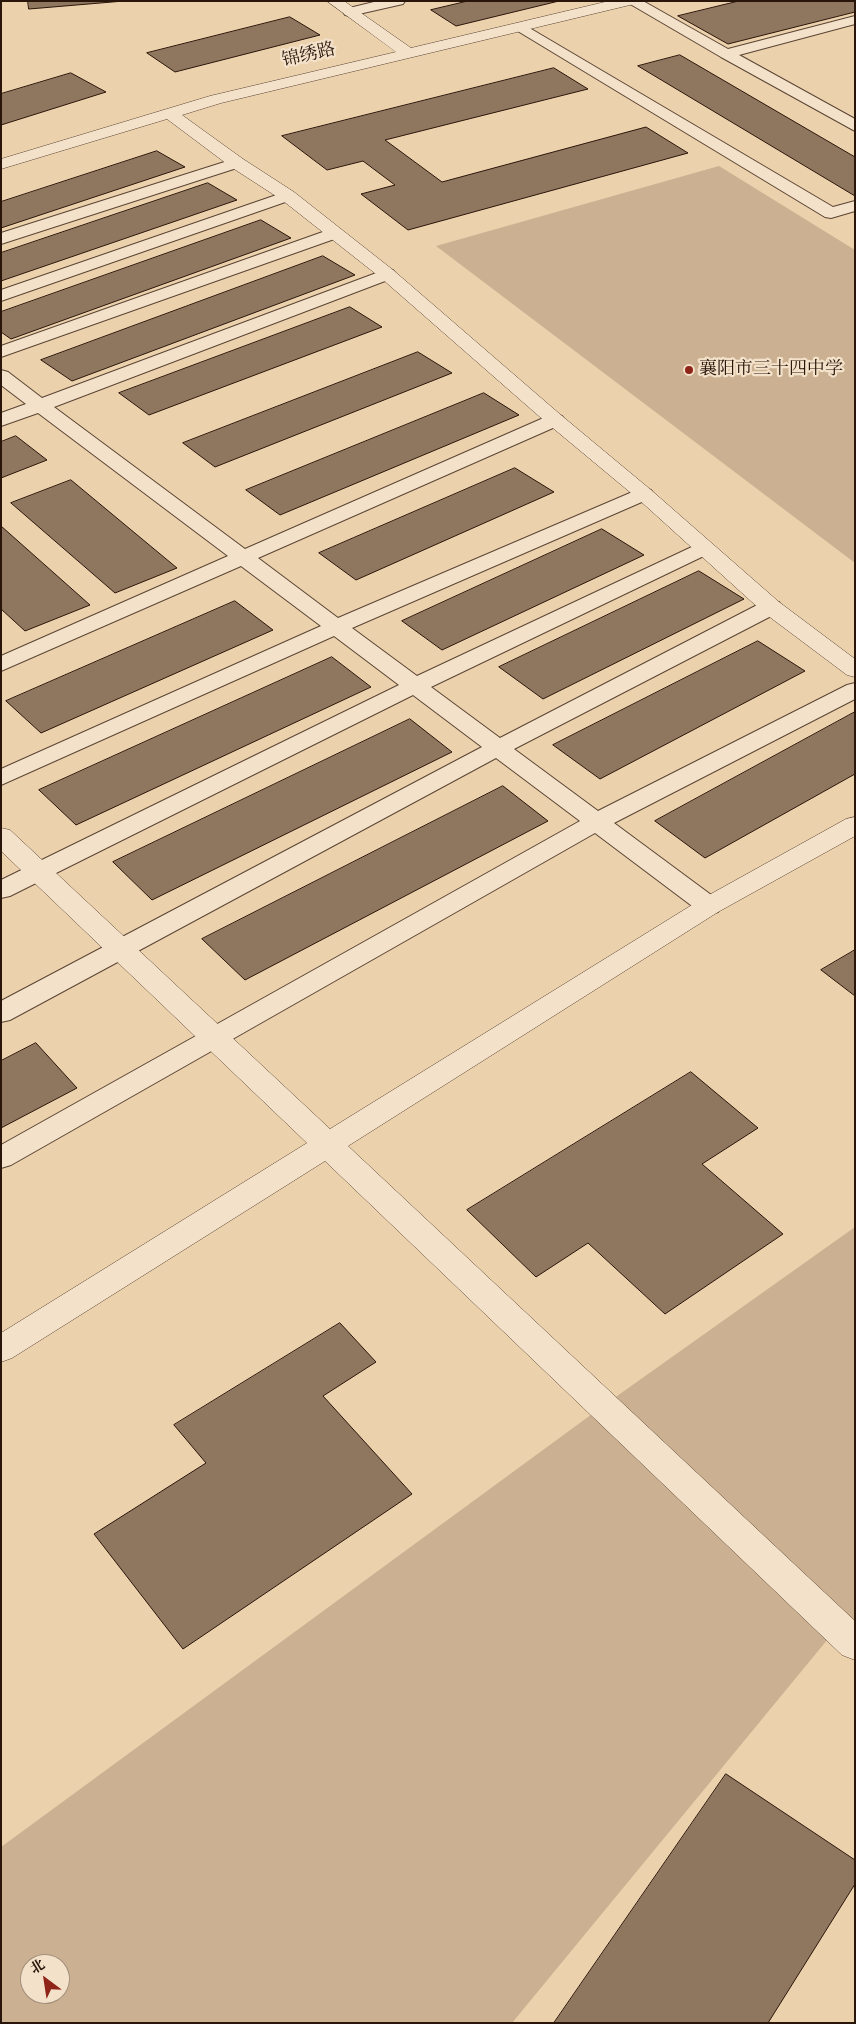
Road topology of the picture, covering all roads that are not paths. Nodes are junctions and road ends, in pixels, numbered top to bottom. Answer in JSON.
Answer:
{"nodes":[{"id":1,"x":334,"y":1,"type":"edge"},
{"id":2,"x":398,"y":1,"type":"edge"},
{"id":3,"x":630,"y":1,"type":"edge"},
{"id":4,"x":350,"y":12,"type":"junction"},
{"id":5,"x":855,"y":20,"type":"edge"},
{"id":6,"x":521,"y":27,"type":"junction"},
{"id":7,"x":408,"y":53,"type":"junction"},
{"id":8,"x":726,"y":54,"type":"junction"},
{"id":9,"x":169,"y":113,"type":"junction"},
{"id":10,"x":855,"y":126,"type":"edge"},
{"id":11,"x":237,"y":163,"type":"junction"},
{"id":12,"x":1,"y":164,"type":"edge"},
{"id":13,"x":288,"y":196,"type":"junction"},
{"id":14,"x":855,"y":206,"type":"edge"},
{"id":15,"x":334,"y":233,"type":"junction"},
{"id":16,"x":1,"y":239,"type":"edge"},
{"id":17,"x":387,"y":274,"type":"junction"},
{"id":18,"x":1,"y":296,"type":"edge"},
{"id":19,"x":1,"y":352,"type":"edge"},
{"id":20,"x":1,"y":376,"type":"edge"},
{"id":21,"x":40,"y":405,"type":"junction"},
{"id":22,"x":1,"y":420,"type":"edge"},
{"id":23,"x":555,"y":420,"type":"junction"},
{"id":24,"x":644,"y":494,"type":"junction"},
{"id":25,"x":703,"y":549,"type":"junction"},
{"id":26,"x":242,"y":557,"type":"junction"},
{"id":27,"x":771,"y":607,"type":"junction"},
{"id":28,"x":336,"y":627,"type":"junction"},
{"id":29,"x":1,"y":664,"type":"edge"},
{"id":30,"x":855,"y":670,"type":"edge"},
{"id":31,"x":414,"y":686,"type":"junction"},
{"id":32,"x":855,"y":690,"type":"edge"},
{"id":33,"x":498,"y":748,"type":"junction"},
{"id":34,"x":1,"y":778,"type":"edge"},
{"id":35,"x":596,"y":822,"type":"junction"},
{"id":36,"x":855,"y":825,"type":"edge"},
{"id":37,"x":1,"y":836,"type":"edge"},
{"id":38,"x":39,"y":871,"type":"junction"},
{"id":39,"x":1,"y":890,"type":"edge"},
{"id":40,"x":709,"y":906,"type":"junction"},
{"id":41,"x":120,"y":949,"type":"junction"},
{"id":42,"x":1,"y":1013,"type":"edge"},
{"id":43,"x":214,"y":1038,"type":"junction"},
{"id":44,"x":327,"y":1145,"type":"junction"},
{"id":45,"x":1,"y":1158,"type":"edge"},
{"id":46,"x":1,"y":1349,"type":"edge"},
{"id":47,"x":855,"y":1644,"type":"edge"}],
"edges":[{"from":1,"to":4,"type":"street"},
{"from":2,"to":4,"type":"lane"},
{"from":3,"to":6,"type":"street","name":"锦绣路"},
{"from":3,"to":8,"type":"lane"},
{"from":4,"to":7,"type":"street"},
{"from":5,"to":8,"type":"lane"},
{"from":6,"to":7,"type":"street","name":"锦绣路"},
{"from":6,"to":14,"type":"lane"},
{"from":7,"to":9,"type":"street","name":"锦绣路"},
{"from":8,"to":10,"type":"lane"},
{"from":9,"to":11,"type":"street"},
{"from":9,"to":12,"type":"street","name":"锦绣路"},
{"from":11,"to":13,"type":"street"},
{"from":11,"to":16,"type":"lane"},
{"from":13,"to":15,"type":"street"},
{"from":13,"to":18,"type":"lane"},
{"from":15,"to":17,"type":"street"},
{"from":15,"to":19,"type":"lane"},
{"from":17,"to":21,"type":"lane"},
{"from":17,"to":23,"type":"street"},
{"from":20,"to":21,"type":"lane"},
{"from":21,"to":22,"type":"lane"},
{"from":21,"to":26,"type":"lane"},
{"from":23,"to":24,"type":"street"},
{"from":23,"to":26,"type":"lane"},
{"from":24,"to":25,"type":"street"},
{"from":24,"to":28,"type":"lane"},
{"from":25,"to":27,"type":"street"},
{"from":25,"to":31,"type":"lane"},
{"from":26,"to":28,"type":"lane"},
{"from":26,"to":29,"type":"lane"},
{"from":27,"to":30,"type":"street"},
{"from":27,"to":33,"type":"lane"},
{"from":28,"to":31,"type":"lane"},
{"from":28,"to":34,"type":"lane"},
{"from":31,"to":33,"type":"lane"},
{"from":31,"to":38,"type":"lane"},
{"from":32,"to":35,"type":"lane"},
{"from":33,"to":35,"type":"lane"},
{"from":33,"to":41,"type":"lane"},
{"from":35,"to":40,"type":"lane"},
{"from":35,"to":43,"type":"lane"},
{"from":36,"to":40,"type":"street"},
{"from":37,"to":38,"type":"street"},
{"from":38,"to":39,"type":"lane"},
{"from":38,"to":41,"type":"street"},
{"from":40,"to":44,"type":"street"},
{"from":41,"to":42,"type":"lane"},
{"from":41,"to":43,"type":"street"},
{"from":43,"to":44,"type":"street"},
{"from":43,"to":45,"type":"lane"},
{"from":44,"to":46,"type":"street"},
{"from":44,"to":47,"type":"street"}]}
